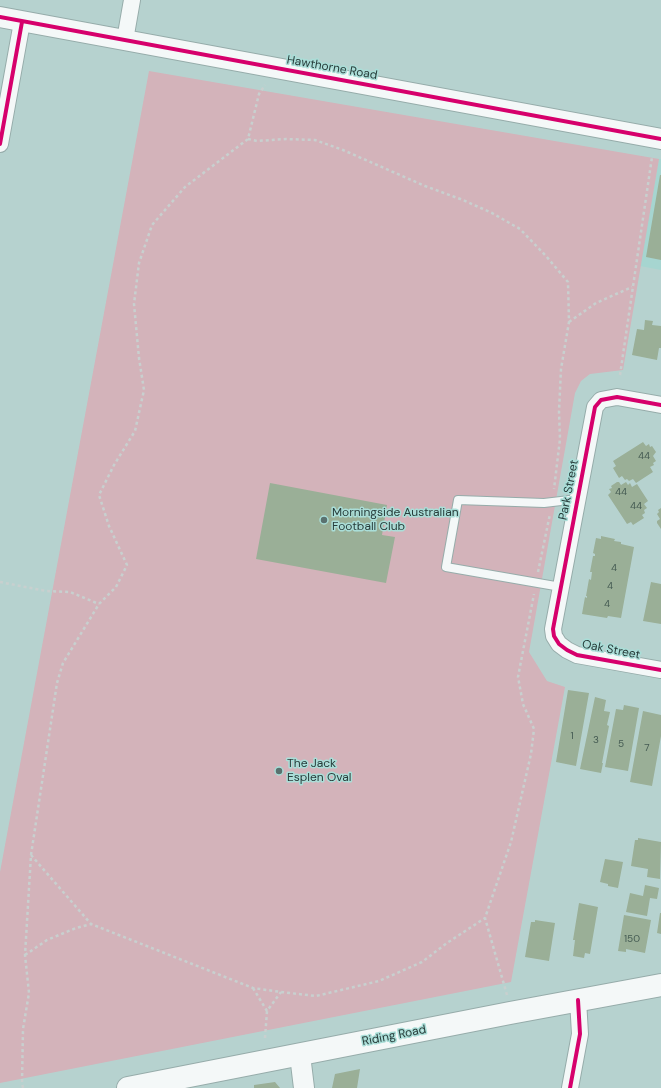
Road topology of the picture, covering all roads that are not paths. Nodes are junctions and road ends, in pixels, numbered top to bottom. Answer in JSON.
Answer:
{"nodes":[{"id":1,"x":132,"y":0,"type":"edge"},
{"id":2,"x":0,"y":18,"type":"edge"},
{"id":3,"x":22,"y":22,"type":"junction"},
{"id":4,"x":125,"y":40,"type":"junction"},
{"id":5,"x":661,"y":139,"type":"edge"},
{"id":6,"x":0,"y":144,"type":"edge"},
{"id":7,"x":661,"y":405,"type":"edge"},
{"id":8,"x":578,"y":499,"type":"junction"},
{"id":9,"x":561,"y":587,"type":"junction"},
{"id":10,"x":559,"y":644,"type":"joint"},
{"id":11,"x":661,"y":670,"type":"edge"},
{"id":12,"x":661,"y":985,"type":"edge"},
{"id":13,"x":578,"y":1000,"type":"junction"},
{"id":14,"x":300,"y":1055,"type":"junction"},
{"id":15,"x":128,"y":1088,"type":"edge"},
{"id":16,"x":304,"y":1088,"type":"edge"},
{"id":17,"x":570,"y":1088,"type":"edge"}],
"edges":[{"from":1,"to":4,"type":"street"},
{"from":2,"to":3,"type":"street","name":"Hawthorne Road"},
{"from":3,"to":4,"type":"street","name":"Hawthorne Road"},
{"from":3,"to":6,"type":"street"},
{"from":4,"to":5,"type":"street","name":"Hawthorne Road"},
{"from":7,"to":8,"type":"street","name":"Park Street"},
{"from":8,"to":9,"type":"street","name":"Park Street"},
{"from":8,"to":9,"type":"lane"},
{"from":9,"to":10,"type":"street","name":"Park Street"},
{"from":10,"to":11,"type":"street","name":"Oak Street"},
{"from":12,"to":13,"type":"main road","name":"Riding Road"},
{"from":13,"to":14,"type":"main road","name":"Riding Road"},
{"from":13,"to":17,"type":"street"},
{"from":14,"to":15,"type":"main road","name":"Riding Road"},
{"from":14,"to":16,"type":"street"}]}
